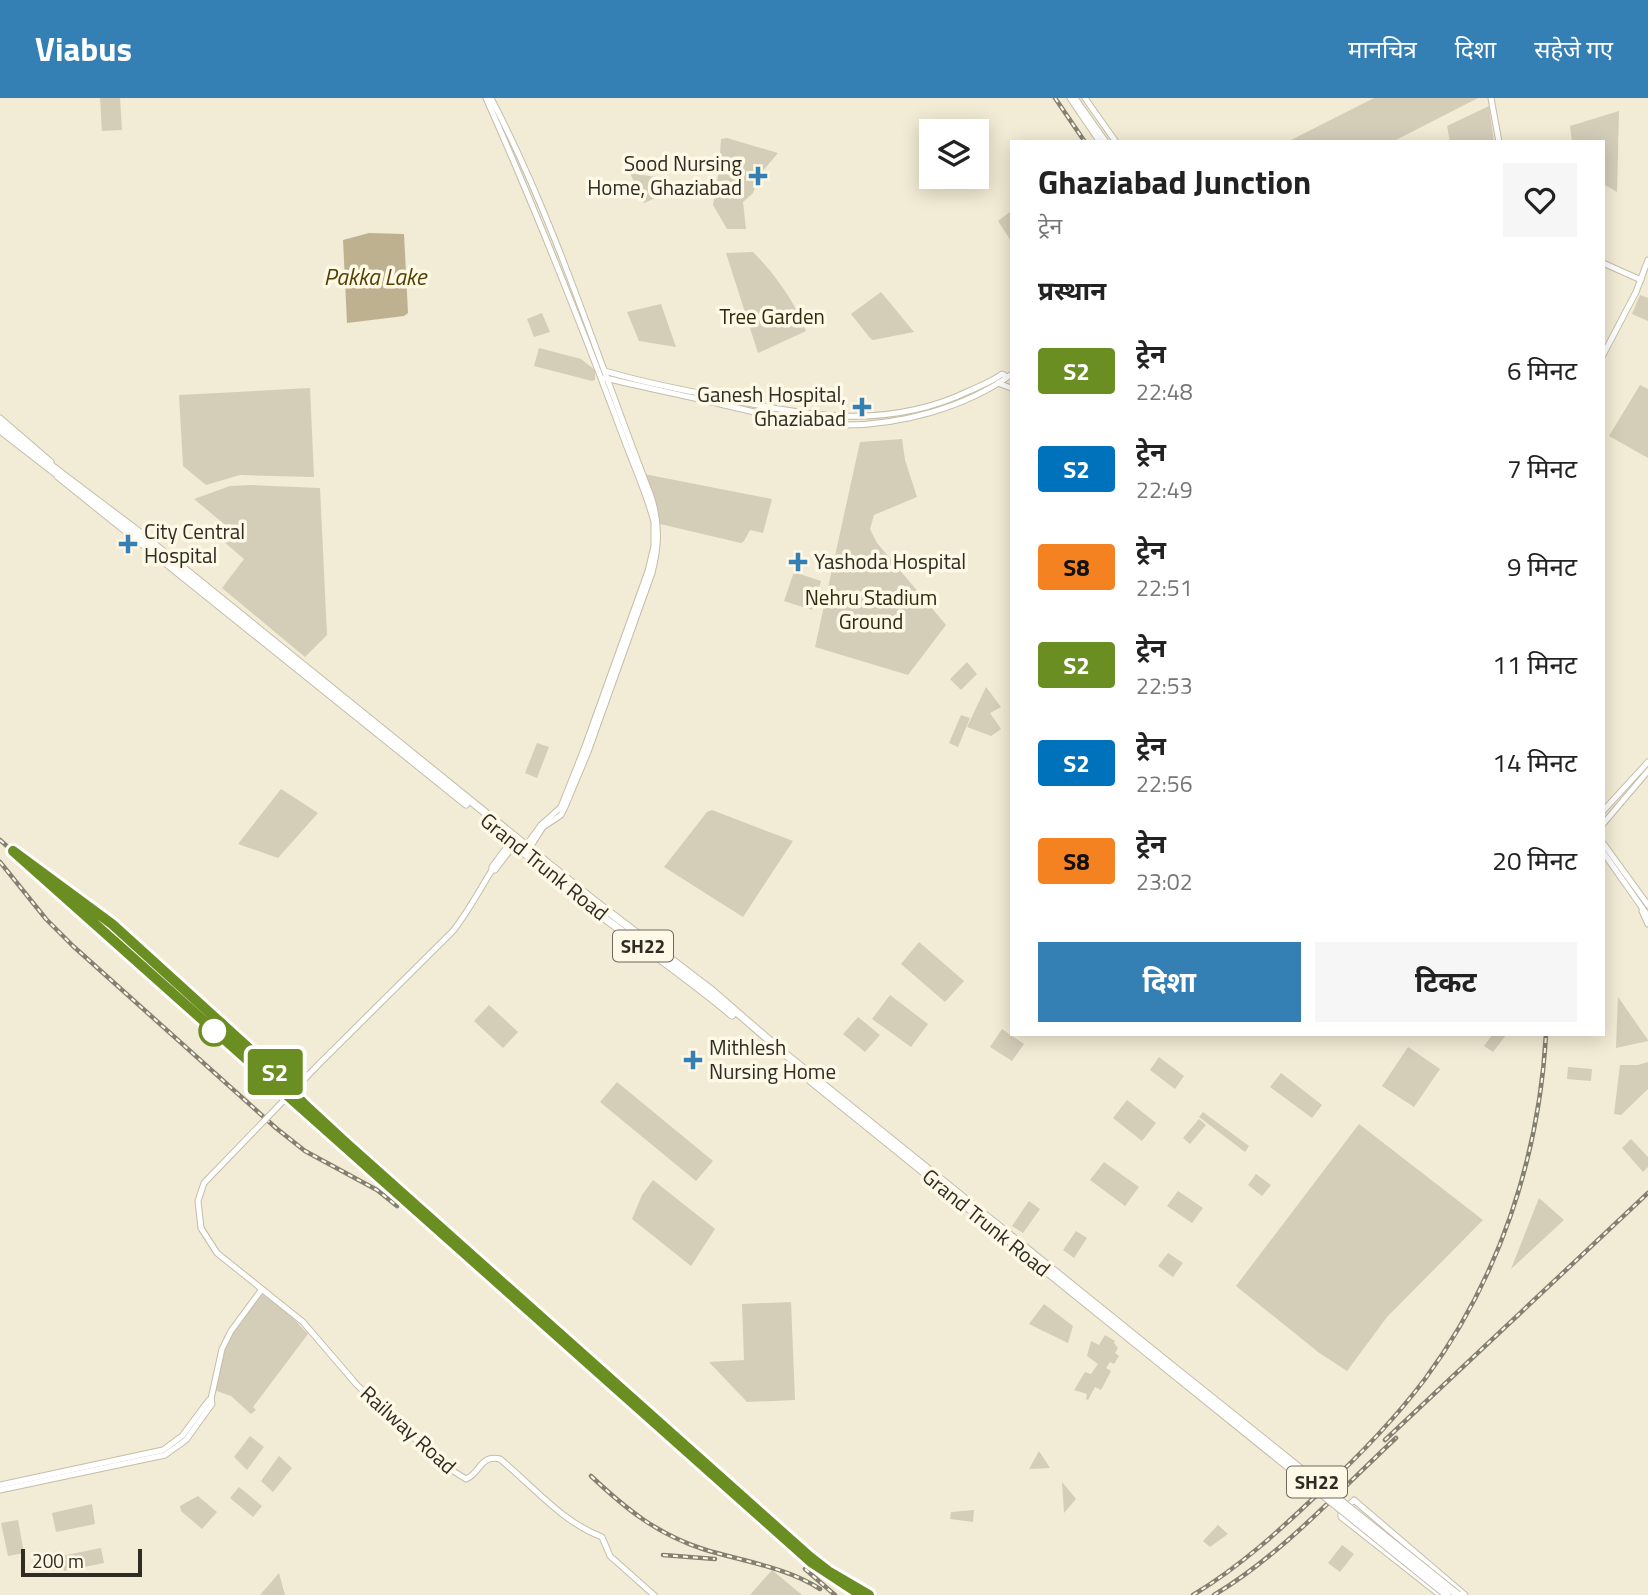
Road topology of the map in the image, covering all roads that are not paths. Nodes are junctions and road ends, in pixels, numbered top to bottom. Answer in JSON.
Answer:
{"nodes":[{"id":1,"x":488,"y":98,"type":"edge"},
{"id":2,"x":1073,"y":98,"type":"edge"},
{"id":3,"x":1085,"y":98,"type":"edge"},
{"id":4,"x":1491,"y":98,"type":"edge"},
{"id":5,"x":1102,"y":140,"type":"edge"},
{"id":6,"x":1115,"y":140,"type":"edge"},
{"id":7,"x":1499,"y":140,"type":"edge"},
{"id":8,"x":1648,"y":260,"type":"edge"},
{"id":9,"x":1605,"y":264,"type":"edge"},
{"id":10,"x":1641,"y":280,"type":"junction"},
{"id":11,"x":1605,"y":351,"type":"edge"},
{"id":12,"x":603,"y":374,"type":"junction"},
{"id":13,"x":1006,"y":376,"type":"edge"},
{"id":14,"x":998,"y":383,"type":"junction"},
{"id":15,"x":1010,"y":388,"type":"edge"},
{"id":16,"x":0,"y":418,"type":"edge"},
{"id":17,"x":0,"y":425,"type":"edge"},
{"id":18,"x":0,"y":432,"type":"edge"},
{"id":19,"x":55,"y":470,"type":"junction"},
{"id":20,"x":291,"y":660,"type":"junction"},
{"id":21,"x":1648,"y":762,"type":"edge"},
{"id":22,"x":1647,"y":770,"type":"edge"},
{"id":23,"x":1605,"y":809,"type":"edge"},
{"id":24,"x":1605,"y":822,"type":"edge"},
{"id":25,"x":507,"y":835,"type":"junction"},
{"id":26,"x":517,"y":842,"type":"junction"},
{"id":27,"x":1605,"y":846,"type":"edge"},
{"id":28,"x":525,"y":850,"type":"junction"},
{"id":29,"x":1605,"y":854,"type":"edge"},
{"id":30,"x":492,"y":870,"type":"junction"},
{"id":31,"x":1646,"y":905,"type":"edge"},
{"id":32,"x":1648,"y":916,"type":"edge"},
{"id":33,"x":1648,"y":924,"type":"edge"},
{"id":34,"x":262,"y":1289,"type":"junction"},
{"id":35,"x":1170,"y":1368,"type":"junction"},
{"id":36,"x":0,"y":1488,"type":"edge"},
{"id":37,"x":654,"y":1595,"type":"edge"},
{"id":38,"x":1440,"y":1595,"type":"edge"},
{"id":39,"x":1447,"y":1595,"type":"edge"},
{"id":40,"x":1458,"y":1595,"type":"edge"},
{"id":41,"x":1465,"y":1595,"type":"edge"}],
"edges":[{"from":1,"to":12,"type":"street"},
{"from":2,"to":5,"type":"street"},
{"from":3,"to":6,"type":"street"},
{"from":4,"to":7,"type":"street"},
{"from":8,"to":10,"type":"street"},
{"from":9,"to":10,"type":"street"},
{"from":10,"to":11,"type":"street"},
{"from":12,"to":13,"type":"street"},
{"from":12,"to":14,"type":"street"},
{"from":12,"to":28,"type":"street"},
{"from":13,"to":14,"type":"street"},
{"from":14,"to":15,"type":"street"},
{"from":16,"to":19,"type":"street"},
{"from":17,"to":19,"type":"highway","number":"SH22"},
{"from":18,"to":19,"type":"street"},
{"from":19,"to":20,"type":"highway","name":"Grand Trunk Road","number":"SH22"},
{"from":19,"to":20,"type":"highway","name":"Grand Trunk Road","number":"SH22"},
{"from":20,"to":25,"type":"highway","name":"Grand Trunk Road","number":"SH22"},
{"from":20,"to":26,"type":"highway","name":"Grand Trunk Road","number":"SH22"},
{"from":21,"to":22,"type":"street"},
{"from":22,"to":23,"type":"street"},
{"from":22,"to":24,"type":"street"},
{"from":25,"to":26,"type":"highway","name":"Grand Trunk Road","number":"SH22"},
{"from":25,"to":30,"type":"street"},
{"from":26,"to":28,"type":"highway","name":"Grand Trunk Road","number":"SH22"},
{"from":26,"to":30,"type":"street"},
{"from":27,"to":31,"type":"street"},
{"from":28,"to":35,"type":"highway","name":"Grand Trunk Road","number":"SH22"},
{"from":29,"to":31,"type":"street"},
{"from":30,"to":34,"type":"street","name":"Railway Road","bridge":true},
{"from":31,"to":32,"type":"street"},
{"from":31,"to":33,"type":"street"},
{"from":34,"to":36,"type":"street"},
{"from":34,"to":37,"type":"street","name":"Railway Road"},
{"from":35,"to":39,"type":"highway","number":"SH22","bridge":true},
{"from":35,"to":40,"type":"highway","number":"SH22","bridge":true},
{"from":38,"to":41,"type":"street"}]}
